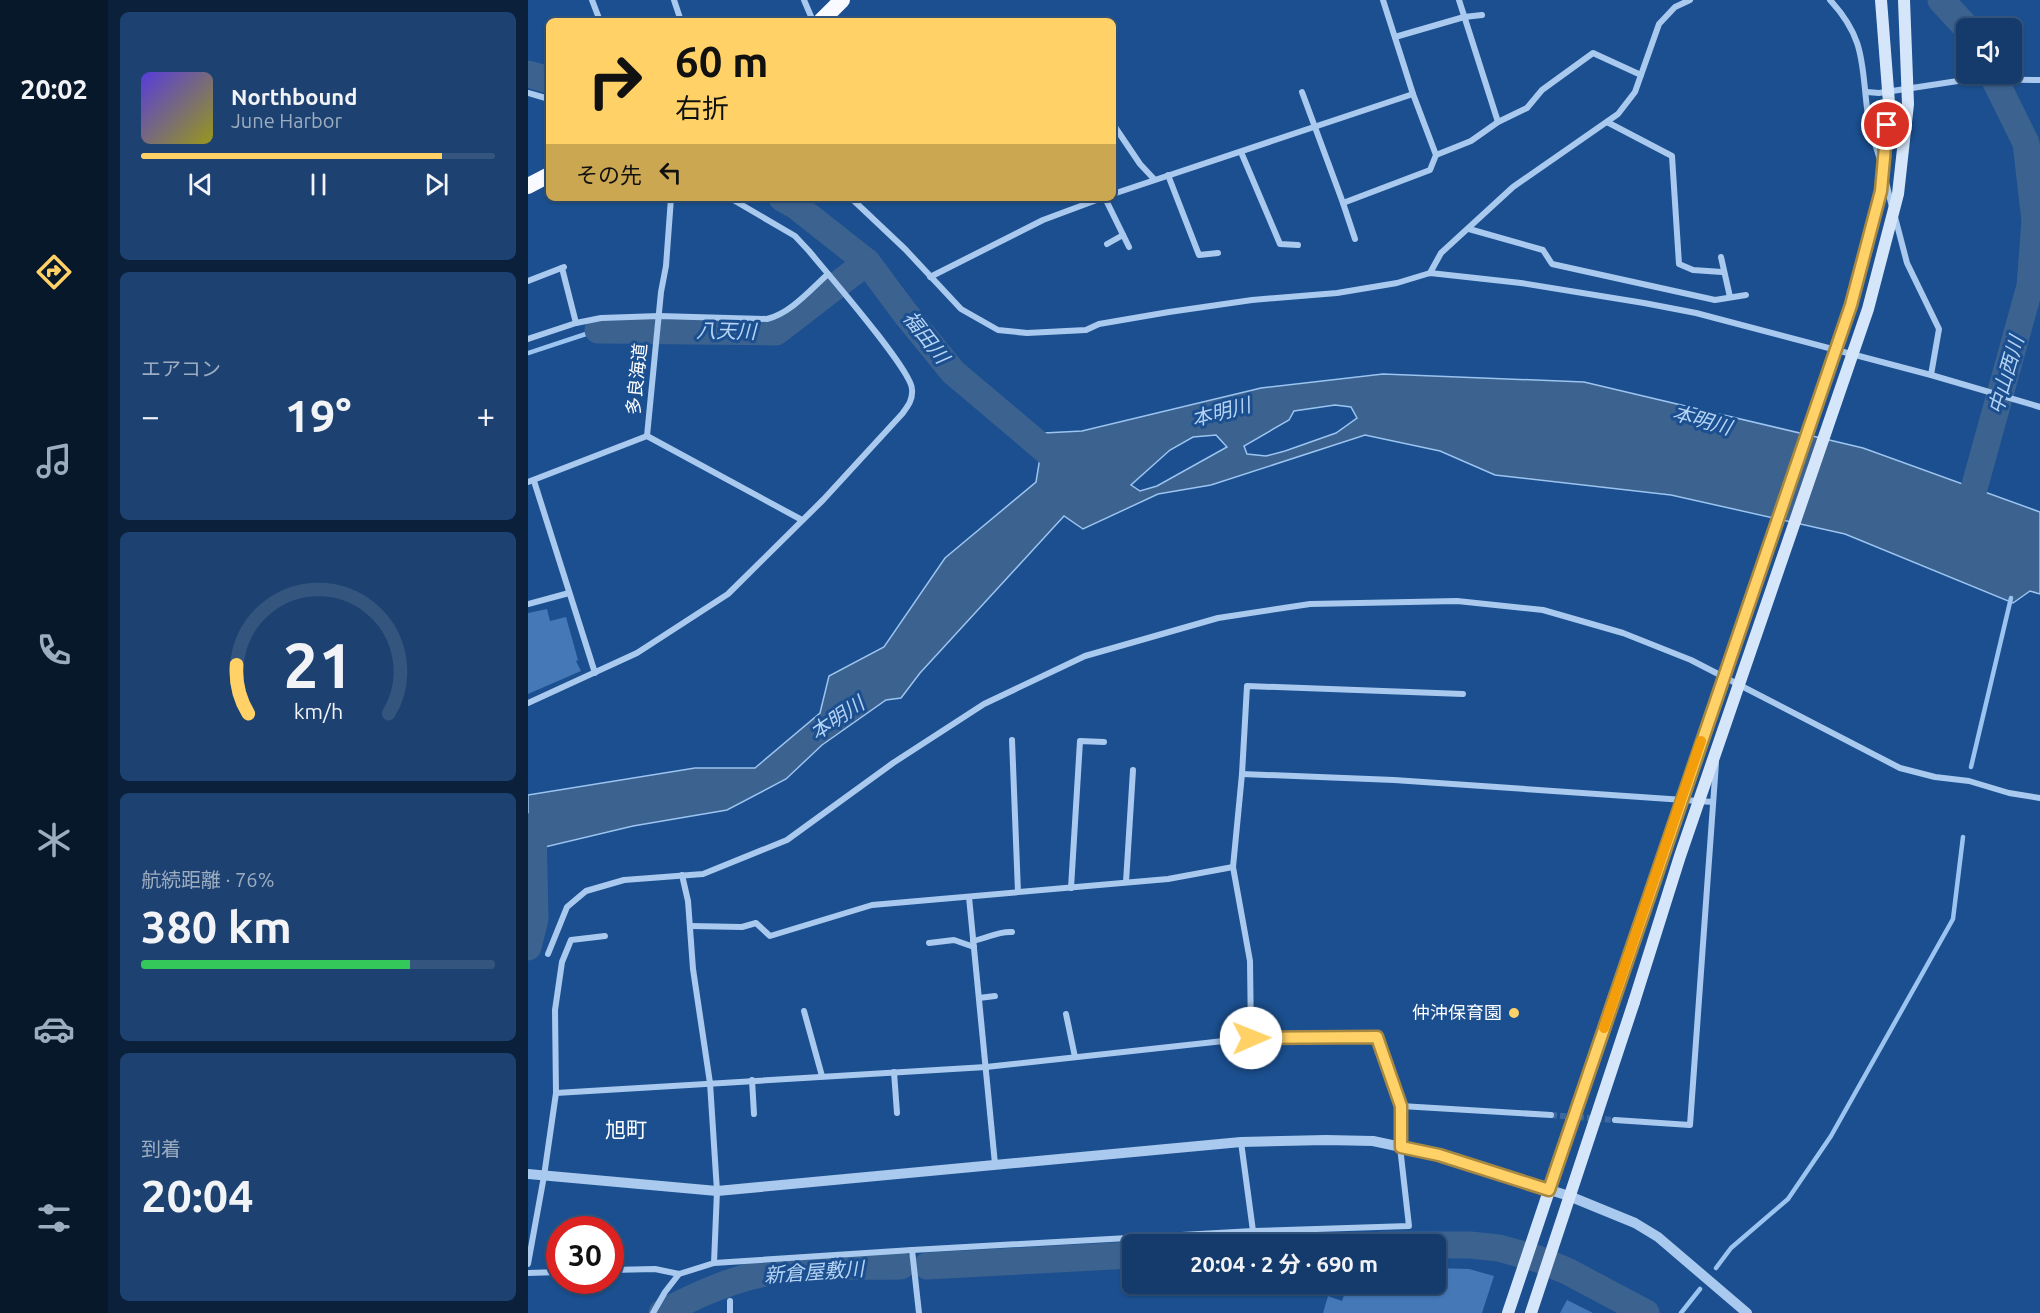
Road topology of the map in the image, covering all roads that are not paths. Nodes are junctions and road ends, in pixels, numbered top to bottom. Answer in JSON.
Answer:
{"nodes":[{"id":1,"x":592,"y":0,"type":"edge"},
{"id":2,"x":674,"y":0,"type":"edge"},
{"id":3,"x":804,"y":0,"type":"edge"},
{"id":4,"x":842,"y":0,"type":"edge"},
{"id":5,"x":1383,"y":0,"type":"edge"},
{"id":6,"x":1459,"y":0,"type":"edge"},
{"id":7,"x":1690,"y":0,"type":"edge"},
{"id":8,"x":1830,"y":0,"type":"edge"},
{"id":9,"x":1881,"y":0,"type":"edge"},
{"id":10,"x":1904,"y":0,"type":"edge"},
{"id":11,"x":1482,"y":15,"type":"dead end"},
{"id":12,"x":1464,"y":17,"type":"junction"},
{"id":13,"x":599,"y":18,"type":"edge"},
{"id":14,"x":680,"y":18,"type":"edge"},
{"id":15,"x":812,"y":18,"type":"edge"},
{"id":16,"x":823,"y":18,"type":"edge"},
{"id":17,"x":1395,"y":37,"type":"junction"},
{"id":18,"x":1641,"y":75,"type":"junction"},
{"id":19,"x":2038,"y":80,"type":"edge"},
{"id":20,"x":1302,"y":92,"type":"dead end"},
{"id":21,"x":1867,"y":92,"type":"junction"},
{"id":22,"x":528,"y":93,"type":"edge"},
{"id":23,"x":1413,"y":94,"type":"junction"},
{"id":24,"x":546,"y":98,"type":"edge"},
{"id":25,"x":1498,"y":122,"type":"junction"},
{"id":26,"x":1607,"y":122,"type":"junction"},
{"id":27,"x":1116,"y":128,"type":"edge"},
{"id":28,"x":1316,"y":128,"type":"junction"},
{"id":29,"x":1241,"y":152,"type":"junction"},
{"id":30,"x":1436,"y":155,"type":"junction"},
{"id":31,"x":1168,"y":175,"type":"junction"},
{"id":32,"x":546,"y":177,"type":"edge"},
{"id":33,"x":1154,"y":179,"type":"junction"},
{"id":34,"x":528,"y":186,"type":"edge"},
{"id":35,"x":1116,"y":193,"type":"edge"},
{"id":36,"x":671,"y":201,"type":"edge"},
{"id":37,"x":735,"y":201,"type":"edge"},
{"id":38,"x":854,"y":201,"type":"edge"},
{"id":39,"x":1096,"y":201,"type":"edge"},
{"id":40,"x":1106,"y":201,"type":"edge"},
{"id":41,"x":1343,"y":204,"type":"junction"},
{"id":42,"x":1469,"y":229,"type":"junction"},
{"id":43,"x":1124,"y":235,"type":"junction"},
{"id":44,"x":1355,"y":239,"type":"dead end"},
{"id":45,"x":1107,"y":244,"type":"dead end"},
{"id":46,"x":1298,"y":245,"type":"dead end"},
{"id":47,"x":1129,"y":247,"type":"dead end"},
{"id":48,"x":1218,"y":253,"type":"dead end"},
{"id":49,"x":1720,"y":257,"type":"dead end"},
{"id":50,"x":1722,"y":272,"type":"junction"},
{"id":51,"x":1430,"y":273,"type":"junction"},
{"id":52,"x":828,"y":274,"type":"junction"},
{"id":53,"x":930,"y":277,"type":"junction"},
{"id":54,"x":528,"y":281,"type":"edge"},
{"id":55,"x":1746,"y":295,"type":"dead end"},
{"id":56,"x":1730,"y":297,"type":"junction"},
{"id":57,"x":659,"y":316,"type":"junction"},
{"id":58,"x":576,"y":323,"type":"junction"},
{"id":59,"x":528,"y":339,"type":"edge"},
{"id":60,"x":1931,"y":375,"type":"junction"},
{"id":61,"x":2040,"y":407,"type":"edge"},
{"id":62,"x":647,"y":436,"type":"junction"},
{"id":63,"x":531,"y":481,"type":"edge"},
{"id":64,"x":802,"y":520,"type":"junction"},
{"id":65,"x":569,"y":593,"type":"junction"},
{"id":66,"x":528,"y":604,"type":"edge"},
{"id":67,"x":595,"y":673,"type":"junction"},
{"id":68,"x":1463,"y":694,"type":"dead end"},
{"id":69,"x":528,"y":703,"type":"edge"},
{"id":70,"x":1012,"y":740,"type":"dead end"},
{"id":71,"x":1104,"y":742,"type":"dead end"},
{"id":72,"x":1718,"y":744,"type":"dead end"},
{"id":73,"x":1133,"y":770,"type":"dead end"},
{"id":74,"x":1242,"y":774,"type":"junction"},
{"id":75,"x":2040,"y":798,"type":"edge"},
{"id":76,"x":1713,"y":802,"type":"junction"},
{"id":77,"x":1233,"y":867,"type":"junction"},
{"id":78,"x":682,"y":875,"type":"junction"},
{"id":79,"x":1126,"y":882,"type":"junction"},
{"id":80,"x":1071,"y":888,"type":"junction"},
{"id":81,"x":1018,"y":892,"type":"junction"},
{"id":82,"x":969,"y":897,"type":"junction"},
{"id":83,"x":690,"y":926,"type":"junction"},
{"id":84,"x":1012,"y":932,"type":"dead end"},
{"id":85,"x":604,"y":936,"type":"dead end"},
{"id":86,"x":929,"y":943,"type":"dead end"},
{"id":87,"x":974,"y":944,"type":"junction"},
{"id":88,"x":548,"y":954,"type":"dead end"},
{"id":89,"x":995,"y":996,"type":"dead end"},
{"id":90,"x":979,"y":998,"type":"junction"},
{"id":91,"x":804,"y":1011,"type":"dead end"},
{"id":92,"x":1066,"y":1014,"type":"dead end"},
{"id":93,"x":1251,"y":1038,"type":"junction"},
{"id":94,"x":1075,"y":1057,"type":"junction"},
{"id":95,"x":986,"y":1066,"type":"junction"},
{"id":96,"x":894,"y":1072,"type":"junction"},
{"id":97,"x":822,"y":1076,"type":"junction"},
{"id":98,"x":752,"y":1080,"type":"junction"},
{"id":99,"x":710,"y":1083,"type":"junction"},
{"id":100,"x":556,"y":1093,"type":"junction"},
{"id":101,"x":1401,"y":1106,"type":"junction"},
{"id":102,"x":897,"y":1113,"type":"dead end"},
{"id":103,"x":754,"y":1114,"type":"dead end"},
{"id":104,"x":1551,"y":1115,"type":"tunnel mouth"},
{"id":105,"x":1615,"y":1120,"type":"tunnel mouth"},
{"id":106,"x":1241,"y":1142,"type":"junction"},
{"id":107,"x":1401,"y":1147,"type":"junction"},
{"id":108,"x":995,"y":1164,"type":"junction"},
{"id":109,"x":536,"y":1175,"type":"edge"},
{"id":110,"x":1549,"y":1190,"type":"junction"},
{"id":111,"x":717,"y":1191,"type":"junction"},
{"id":112,"x":1569,"y":1196,"type":"junction"},
{"id":113,"x":1253,"y":1232,"type":"junction"},
{"id":114,"x":912,"y":1250,"type":"junction"},
{"id":115,"x":714,"y":1263,"type":"junction"},
{"id":116,"x":528,"y":1264,"type":"edge"},
{"id":117,"x":624,"y":1270,"type":"edge"},
{"id":118,"x":546,"y":1272,"type":"edge"},
{"id":119,"x":528,"y":1273,"type":"edge"},
{"id":120,"x":679,"y":1274,"type":"junction"},
{"id":121,"x":730,"y":1301,"type":"dead end"},
{"id":122,"x":653,"y":1313,"type":"edge"},
{"id":123,"x":730,"y":1313,"type":"edge"},
{"id":124,"x":919,"y":1313,"type":"edge"},
{"id":125,"x":1508,"y":1313,"type":"edge"},
{"id":126,"x":1531,"y":1313,"type":"edge"},
{"id":127,"x":1747,"y":1313,"type":"edge"}],
"edges":[{"from":1,"to":13,"type":"street"},
{"from":2,"to":14,"type":"street"},
{"from":3,"to":15,"type":"street"},
{"from":4,"to":16,"type":"highway"},
{"from":5,"to":17,"type":"street"},
{"from":6,"to":12,"type":"street"},
{"from":7,"to":18,"type":"street"},
{"from":8,"to":21,"type":"street"},
{"from":9,"to":110,"type":"main road","bridge":true},
{"from":10,"to":112,"type":"main road","bridge":true},
{"from":11,"to":12,"type":"street"},
{"from":12,"to":17,"type":"street"},
{"from":12,"to":25,"type":"street"},
{"from":17,"to":23,"type":"street"},
{"from":18,"to":25,"type":"street"},
{"from":18,"to":26,"type":"street"},
{"from":19,"to":21,"type":"street"},
{"from":20,"to":28,"type":"street"},
{"from":21,"to":60,"type":"street"},
{"from":22,"to":24,"type":"street"},
{"from":23,"to":28,"type":"street"},
{"from":23,"to":30,"type":"street"},
{"from":25,"to":30,"type":"street"},
{"from":26,"to":42,"type":"street"},
{"from":26,"to":50,"type":"street"},
{"from":27,"to":33,"type":"street"},
{"from":28,"to":29,"type":"street"},
{"from":28,"to":41,"type":"street"},
{"from":29,"to":31,"type":"street"},
{"from":29,"to":46,"type":"street"},
{"from":30,"to":41,"type":"street"},
{"from":31,"to":33,"type":"street"},
{"from":31,"to":48,"type":"street"},
{"from":32,"to":34,"type":"highway"},
{"from":33,"to":35,"type":"street"},
{"from":36,"to":57,"type":"street","name":"多良海道"},
{"from":37,"to":52,"type":"street"},
{"from":38,"to":53,"type":"street"},
{"from":39,"to":53,"type":"street"},
{"from":40,"to":43,"type":"street"},
{"from":41,"to":44,"type":"street"},
{"from":42,"to":51,"type":"street"},
{"from":42,"to":56,"type":"street"},
{"from":43,"to":45,"type":"street"},
{"from":43,"to":47,"type":"street"},
{"from":49,"to":50,"type":"street"},
{"from":50,"to":56,"type":"street"},
{"from":51,"to":53,"type":"street"},
{"from":51,"to":60,"type":"street"},
{"from":52,"to":57,"type":"street"},
{"from":52,"to":64,"type":"street"},
{"from":54,"to":58,"type":"street"},
{"from":55,"to":56,"type":"street"},
{"from":57,"to":58,"type":"street"},
{"from":57,"to":62,"type":"street","name":"多良海道"},
{"from":58,"to":59,"type":"street"},
{"from":60,"to":61,"type":"street"},
{"from":62,"to":63,"type":"street","name":"多良海道"},
{"from":62,"to":64,"type":"street"},
{"from":63,"to":65,"type":"street"},
{"from":64,"to":67,"type":"street"},
{"from":65,"to":66,"type":"street"},
{"from":65,"to":67,"type":"street"},
{"from":67,"to":69,"type":"street"},
{"from":68,"to":74,"type":"street"},
{"from":70,"to":81,"type":"street"},
{"from":71,"to":80,"type":"street"},
{"from":72,"to":76,"type":"street"},
{"from":73,"to":79,"type":"street"},
{"from":74,"to":76,"type":"street"},
{"from":74,"to":77,"type":"street"},
{"from":75,"to":78,"type":"street"},
{"from":76,"to":105,"type":"street"},
{"from":77,"to":79,"type":"street"},
{"from":77,"to":93,"type":"street"},
{"from":78,"to":83,"type":"street"},
{"from":78,"to":88,"type":"street"},
{"from":79,"to":80,"type":"street"},
{"from":80,"to":81,"type":"street"},
{"from":81,"to":82,"type":"street"},
{"from":82,"to":83,"type":"street"},
{"from":82,"to":87,"type":"street"},
{"from":83,"to":99,"type":"street"},
{"from":84,"to":87,"type":"street"},
{"from":85,"to":100,"type":"street"},
{"from":86,"to":87,"type":"street"},
{"from":87,"to":90,"type":"street"},
{"from":89,"to":90,"type":"street"},
{"from":90,"to":95,"type":"street"},
{"from":91,"to":97,"type":"street"},
{"from":92,"to":94,"type":"street"},
{"from":93,"to":94,"type":"street"},
{"from":93,"to":101,"type":"street"},
{"from":94,"to":95,"type":"street"},
{"from":95,"to":96,"type":"street"},
{"from":95,"to":108,"type":"street"},
{"from":96,"to":97,"type":"street"},
{"from":96,"to":102,"type":"street"},
{"from":97,"to":98,"type":"street"},
{"from":98,"to":99,"type":"street"},
{"from":98,"to":103,"type":"street"},
{"from":99,"to":100,"type":"street"},
{"from":99,"to":111,"type":"street"},
{"from":100,"to":109,"type":"street"},
{"from":101,"to":104,"type":"street"},
{"from":101,"to":107,"type":"street"},
{"from":106,"to":107,"type":"street"},
{"from":106,"to":108,"type":"street"},
{"from":106,"to":113,"type":"street"},
{"from":107,"to":110,"type":"street"},
{"from":107,"to":113,"type":"street"},
{"from":108,"to":111,"type":"street"},
{"from":109,"to":111,"type":"street"},
{"from":109,"to":116,"type":"street"},
{"from":110,"to":112,"type":"street"},
{"from":110,"to":125,"type":"main road"},
{"from":111,"to":115,"type":"street"},
{"from":112,"to":126,"type":"main road"},
{"from":112,"to":127,"type":"street"},
{"from":113,"to":114,"type":"street"},
{"from":114,"to":115,"type":"street"},
{"from":114,"to":124,"type":"street"},
{"from":115,"to":120,"type":"street"},
{"from":117,"to":120,"type":"street"},
{"from":118,"to":119,"type":"street"},
{"from":120,"to":122,"type":"street"},
{"from":121,"to":123,"type":"street"}]}
